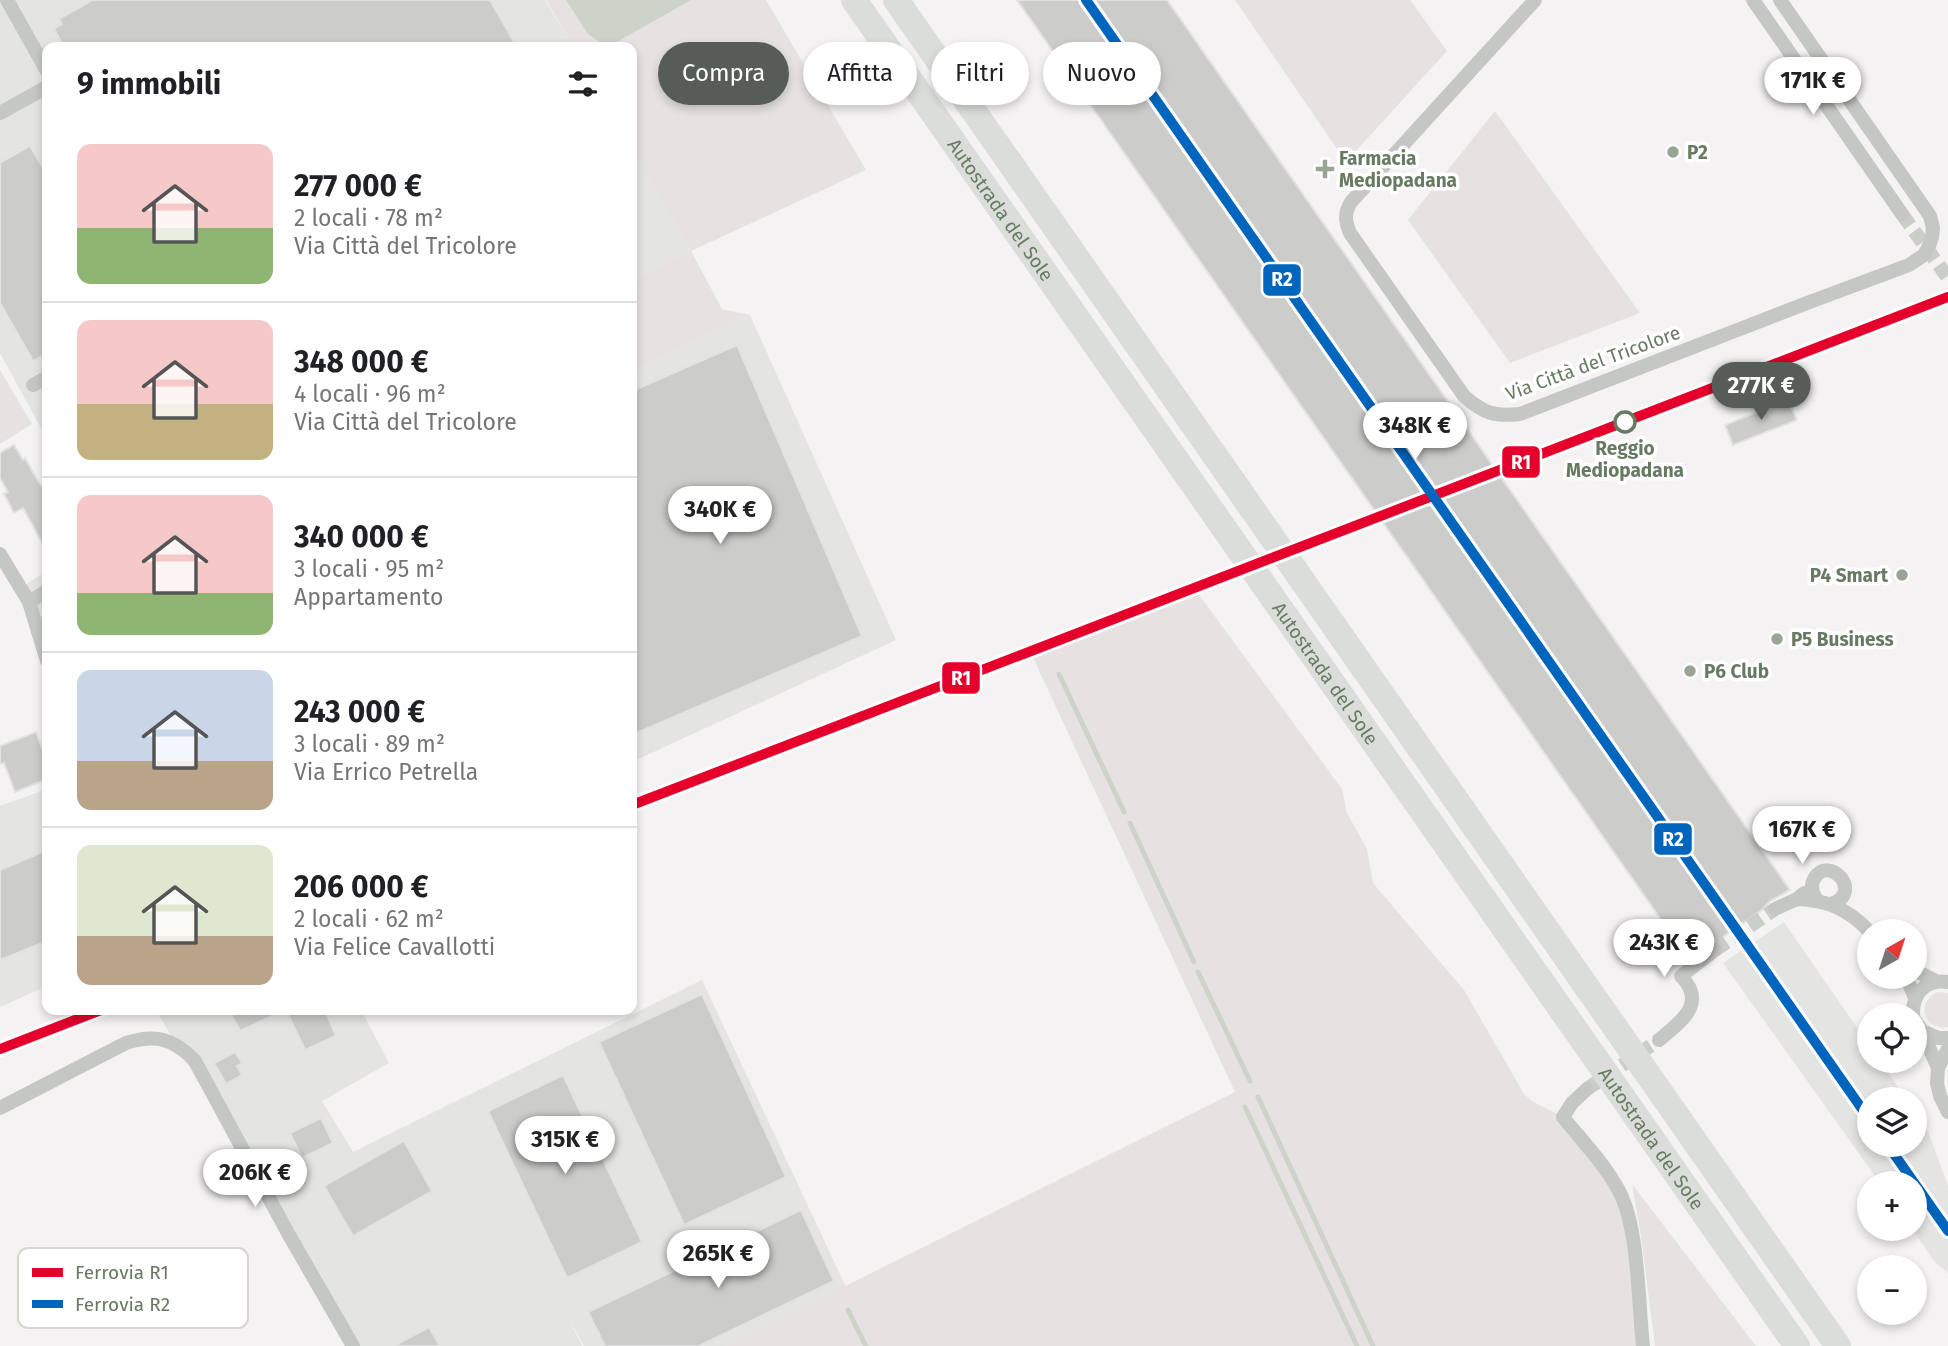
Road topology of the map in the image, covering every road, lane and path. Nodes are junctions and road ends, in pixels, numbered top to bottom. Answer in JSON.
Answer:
{"nodes":[{"id":1,"x":7,"y":0,"type":"edge"},
{"id":2,"x":854,"y":0,"type":"edge"},
{"id":3,"x":897,"y":0,"type":"edge"},
{"id":4,"x":1535,"y":0,"type":"edge"},
{"id":5,"x":1753,"y":0,"type":"edge"},
{"id":6,"x":1780,"y":0,"type":"edge"},
{"id":7,"x":42,"y":62,"type":"edge"},
{"id":8,"x":42,"y":90,"type":"edge"},
{"id":9,"x":0,"y":113,"type":"edge"},
{"id":10,"x":1902,"y":214,"type":"tunnel mouth"},
{"id":11,"x":42,"y":380,"type":"edge"},
{"id":12,"x":33,"y":385,"type":"dead end"},
{"id":13,"x":0,"y":554,"type":"edge"},
{"id":14,"x":42,"y":594,"type":"edge"},
{"id":15,"x":29,"y":602,"type":"junction"},
{"id":16,"x":42,"y":645,"type":"edge"},
{"id":17,"x":1844,"y":891,"type":"junction"},
{"id":18,"x":1820,"y":896,"type":"junction"},
{"id":19,"x":1775,"y":909,"type":"tunnel mouth"},
{"id":20,"x":1856,"y":917,"type":"joint"},
{"id":21,"x":1715,"y":950,"type":"tunnel mouth"},
{"id":22,"x":1942,"y":981,"type":"edge"},
{"id":23,"x":1911,"y":989,"type":"edge"},
{"id":24,"x":1915,"y":998,"type":"junction"},
{"id":25,"x":1913,"y":1003,"type":"edge"},
{"id":26,"x":1927,"y":1030,"type":"edge"},
{"id":27,"x":1948,"y":1038,"type":"edge"},
{"id":28,"x":1659,"y":1040,"type":"tunnel mouth"},
{"id":29,"x":1927,"y":1045,"type":"edge"},
{"id":30,"x":1948,"y":1049,"type":"edge"},
{"id":31,"x":1938,"y":1068,"type":"junction"},
{"id":32,"x":1587,"y":1089,"type":"tunnel mouth"},
{"id":33,"x":0,"y":1108,"type":"edge"},
{"id":34,"x":1948,"y":1112,"type":"edge"},
{"id":35,"x":353,"y":1346,"type":"edge"},
{"id":36,"x":1643,"y":1346,"type":"edge"},
{"id":37,"x":1797,"y":1346,"type":"edge"},
{"id":38,"x":1838,"y":1346,"type":"edge"}],
"edges":[{"from":1,"to":7,"type":"street"},
{"from":2,"to":37,"type":"highway","name":"Autostrada del Sole"},
{"from":3,"to":38,"type":"highway","name":"Autostrada del Sole"},
{"from":4,"to":6,"type":"street","name":"Via Città del Tricolore"},
{"from":5,"to":10,"type":"street"},
{"from":8,"to":9,"type":"street"},
{"from":11,"to":12,"type":"street"},
{"from":13,"to":15,"type":"street"},
{"from":14,"to":15,"type":"street"},
{"from":15,"to":16,"type":"street"},
{"from":17,"to":18,"type":"street"},
{"from":17,"to":18,"type":"street"},
{"from":17,"to":20,"type":"street"},
{"from":18,"to":19,"type":"street"},
{"from":18,"to":20,"type":"street"},
{"from":21,"to":28,"type":"street"},
{"from":22,"to":24,"type":"street"},
{"from":23,"to":24,"type":"street"},
{"from":24,"to":25,"type":"street"},
{"from":26,"to":27,"type":"street"},
{"from":29,"to":31,"type":"street"},
{"from":30,"to":31,"type":"street"},
{"from":31,"to":34,"type":"street"},
{"from":32,"to":36,"type":"street"},
{"from":33,"to":35,"type":"street"}]}
